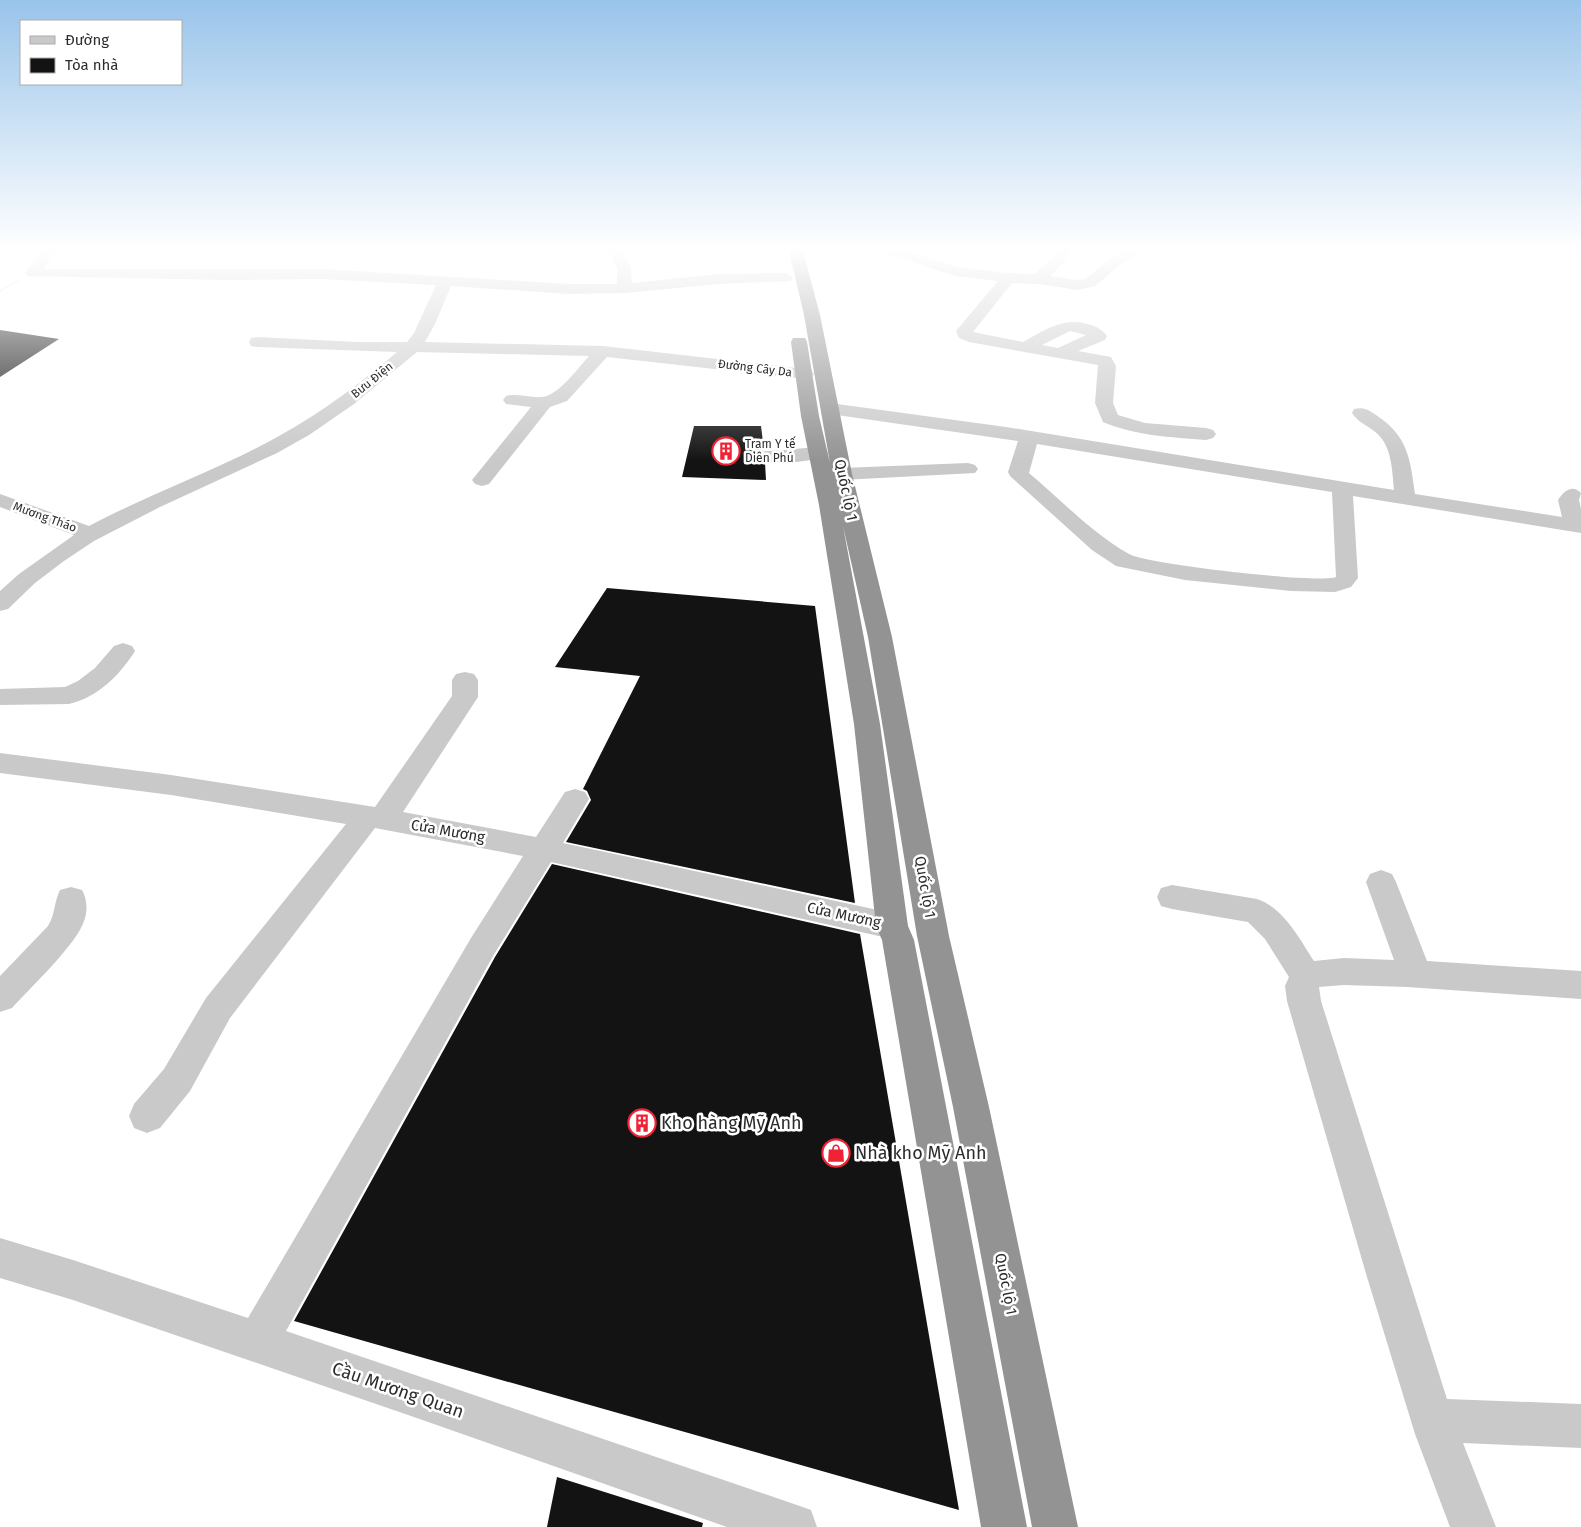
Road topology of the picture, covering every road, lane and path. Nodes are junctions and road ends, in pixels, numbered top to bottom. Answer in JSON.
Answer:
{"nodes":[{"id":1,"x":429,"y":318,"type":"edge"},
{"id":2,"x":793,"y":318,"type":"edge"},
{"id":3,"x":813,"y":318,"type":"edge"},
{"id":4,"x":974,"y":318,"type":"edge"},
{"id":5,"x":257,"y":342,"type":"dead end"},
{"id":6,"x":1026,"y":347,"type":"junction"},
{"id":7,"x":412,"y":348,"type":"junction"},
{"id":8,"x":603,"y":351,"type":"junction"},
{"id":9,"x":1060,"y":353,"type":"junction"},
{"id":10,"x":805,"y":374,"type":"junction"},
{"id":11,"x":512,"y":400,"type":"dead end"},
{"id":12,"x":544,"y":403,"type":"junction"},
{"id":13,"x":830,"y":409,"type":"junction"},
{"id":14,"x":1361,"y":412,"type":"dead end"},
{"id":15,"x":1206,"y":434,"type":"dead end"},
{"id":16,"x":1029,"y":437,"type":"junction"},
{"id":17,"x":818,"y":453,"type":"junction"},
{"id":18,"x":764,"y":456,"type":"dead end"},
{"id":19,"x":968,"y":469,"type":"dead end"},
{"id":20,"x":842,"y":474,"type":"junction"},
{"id":21,"x":482,"y":480,"type":"dead end"},
{"id":22,"x":1342,"y":488,"type":"junction"},
{"id":23,"x":1572,"y":495,"type":"dead end"},
{"id":24,"x":1404,"y":498,"type":"junction"},
{"id":25,"x":0,"y":500,"type":"edge"},
{"id":26,"x":1578,"y":527,"type":"edge"},
{"id":27,"x":91,"y":534,"type":"junction"},
{"id":28,"x":0,"y":604,"type":"edge"},
{"id":29,"x":123,"y":651,"type":"dead end"},
{"id":30,"x":465,"y":680,"type":"dead end"},
{"id":31,"x":0,"y":697,"type":"edge"},
{"id":32,"x":0,"y":763,"type":"edge"},
{"id":33,"x":575,"y":799,"type":"dead end"},
{"id":34,"x":374,"y":819,"type":"junction"},
{"id":35,"x":544,"y":849,"type":"junction"},
{"id":36,"x":1381,"y":882,"type":"dead end"},
{"id":37,"x":1172,"y":897,"type":"dead end"},
{"id":38,"x":70,"y":899,"type":"dead end"},
{"id":39,"x":892,"y":926,"type":"junction"},
{"id":40,"x":1415,"y":974,"type":"junction"},
{"id":41,"x":1306,"y":976,"type":"junction"},
{"id":42,"x":1581,"y":985,"type":"edge"},
{"id":43,"x":0,"y":998,"type":"edge"},
{"id":44,"x":147,"y":1116,"type":"dead end"},
{"id":45,"x":0,"y":1258,"type":"edge"},
{"id":46,"x":257,"y":1342,"type":"junction"},
{"id":47,"x":1433,"y":1420,"type":"junction"},
{"id":48,"x":1581,"y":1426,"type":"edge"},
{"id":49,"x":794,"y":1527,"type":"edge"},
{"id":50,"x":1004,"y":1527,"type":"edge"},
{"id":51,"x":1055,"y":1527,"type":"edge"},
{"id":52,"x":1474,"y":1527,"type":"edge"}],
"edges":[{"from":1,"to":7,"type":"street","name":"Bưu Điện"},
{"from":2,"to":10,"type":"highway","name":"Quốc lộ 1"},
{"from":3,"to":13,"type":"highway","name":"Quốc lộ 1"},
{"from":4,"to":6,"type":"street"},
{"from":5,"to":7,"type":"street","name":"Đường Cây Da"},
{"from":6,"to":9,"type":"street"},
{"from":6,"to":9,"type":"street"},
{"from":7,"to":8,"type":"street","name":"Đường Cây Da"},
{"from":7,"to":27,"type":"street","name":"Bưu Điện"},
{"from":8,"to":10,"type":"street","name":"Đường Cây Da"},
{"from":8,"to":12,"type":"street"},
{"from":9,"to":15,"type":"street"},
{"from":10,"to":17,"type":"highway","name":"Quốc lộ 1"},
{"from":11,"to":12,"type":"street"},
{"from":12,"to":21,"type":"street"},
{"from":13,"to":16,"type":"street"},
{"from":13,"to":20,"type":"highway","name":"Quốc lộ 1"},
{"from":14,"to":24,"type":"street"},
{"from":16,"to":22,"type":"street"},
{"from":16,"to":22,"type":"street"},
{"from":17,"to":18,"type":"street"},
{"from":17,"to":39,"type":"highway","name":"Quốc lộ 1"},
{"from":19,"to":20,"type":"street"},
{"from":20,"to":51,"type":"highway","name":"Quốc lộ 1"},
{"from":22,"to":24,"type":"street"},
{"from":23,"to":26,"type":"street"},
{"from":24,"to":26,"type":"street"},
{"from":25,"to":27,"type":"street","name":"Mương Tháo"},
{"from":27,"to":28,"type":"street","name":"Bưu Điện"},
{"from":29,"to":31,"type":"street"},
{"from":30,"to":34,"type":"street"},
{"from":32,"to":34,"type":"street","name":"Cửa Mương"},
{"from":33,"to":35,"type":"street"},
{"from":34,"to":35,"type":"street","name":"Cửa Mương"},
{"from":34,"to":44,"type":"street"},
{"from":35,"to":39,"type":"street","name":"Cửa Mương"},
{"from":35,"to":46,"type":"street"},
{"from":36,"to":40,"type":"street"},
{"from":37,"to":41,"type":"street"},
{"from":38,"to":43,"type":"street"},
{"from":39,"to":50,"type":"highway","name":"Quốc lộ 1"},
{"from":40,"to":41,"type":"street"},
{"from":40,"to":42,"type":"street"},
{"from":41,"to":47,"type":"street"},
{"from":45,"to":46,"type":"street","name":"Cầu Mương Quan"},
{"from":46,"to":49,"type":"street","name":"Cầu Mương Quan"},
{"from":47,"to":48,"type":"street"},
{"from":47,"to":52,"type":"street"}]}
